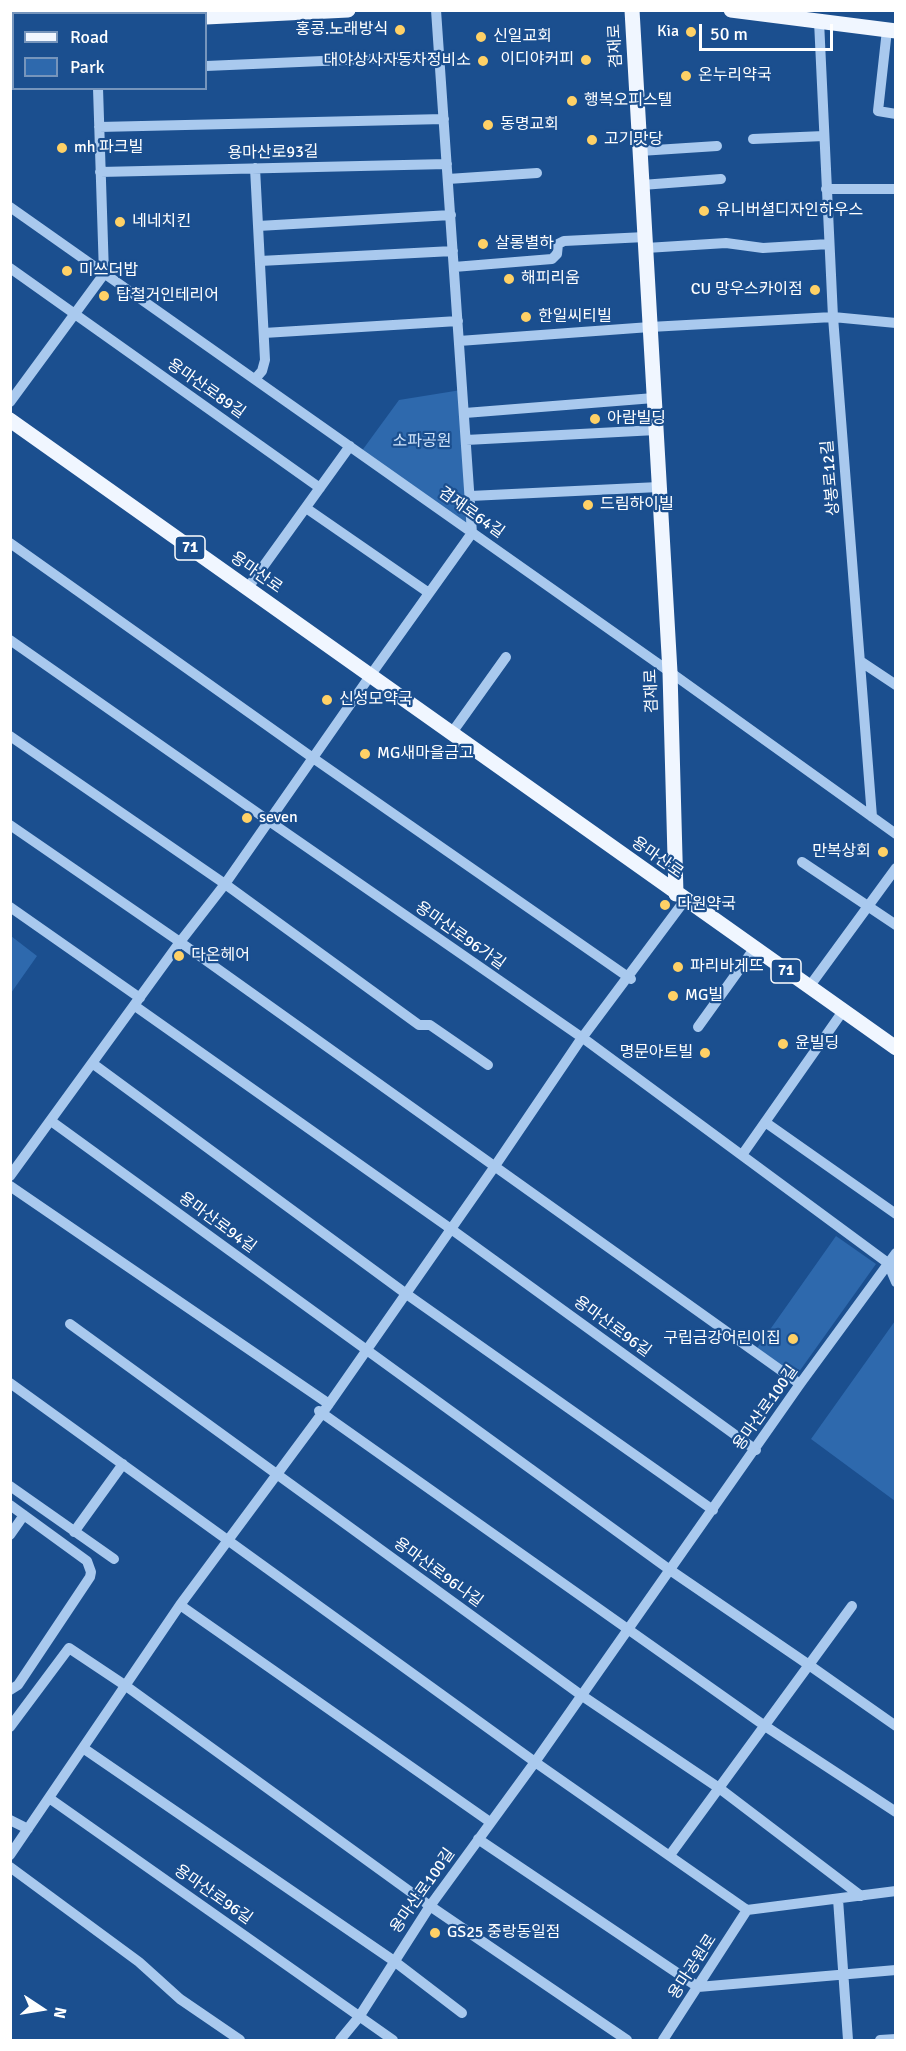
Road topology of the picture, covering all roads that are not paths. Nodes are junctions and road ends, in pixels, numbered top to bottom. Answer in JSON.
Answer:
{"nodes":[{"id":1,"x":348,"y":10,"type":"edge"},
{"id":2,"x":436,"y":10,"type":"edge"},
{"id":3,"x":632,"y":10,"type":"edge"},
{"id":4,"x":731,"y":10,"type":"edge"},
{"id":5,"x":207,"y":17,"type":"edge"},
{"id":6,"x":819,"y":21,"type":"junction"},
{"id":7,"x":891,"y":31,"type":"edge"},
{"id":8,"x":439,"y":56,"type":"junction"},
{"id":9,"x":207,"y":66,"type":"edge"},
{"id":10,"x":98,"y":90,"type":"edge"},
{"id":11,"x":896,"y":114,"type":"edge"},
{"id":12,"x":444,"y":119,"type":"junction"},
{"id":13,"x":99,"y":127,"type":"junction"},
{"id":14,"x":824,"y":136,"type":"junction"},
{"id":15,"x":753,"y":139,"type":"dead end"},
{"id":16,"x":717,"y":146,"type":"dead end"},
{"id":17,"x":640,"y":151,"type":"junction"},
{"id":18,"x":447,"y":164,"type":"junction"},
{"id":19,"x":255,"y":168,"type":"junction"},
{"id":20,"x":100,"y":172,"type":"junction"},
{"id":21,"x":537,"y":173,"type":"dead end"},
{"id":22,"x":448,"y":178,"type":"junction"},
{"id":23,"x":721,"y":179,"type":"dead end"},
{"id":24,"x":642,"y":185,"type":"junction"},
{"id":25,"x":826,"y":189,"type":"junction"},
{"id":26,"x":896,"y":189,"type":"edge"},
{"id":27,"x":10,"y":207,"type":"edge"},
{"id":28,"x":451,"y":215,"type":"junction"},
{"id":29,"x":258,"y":226,"type":"junction"},
{"id":30,"x":645,"y":243,"type":"junction"},
{"id":31,"x":829,"y":244,"type":"junction"},
{"id":32,"x":453,"y":251,"type":"junction"},
{"id":33,"x":260,"y":261,"type":"junction"},
{"id":34,"x":454,"y":267,"type":"junction"},
{"id":35,"x":10,"y":268,"type":"edge"},
{"id":36,"x":104,"y":274,"type":"junction"},
{"id":37,"x":75,"y":314,"type":"junction"},
{"id":38,"x":833,"y":316,"type":"junction"},
{"id":39,"x":458,"y":321,"type":"junction"},
{"id":40,"x":896,"y":323,"type":"edge"},
{"id":41,"x":650,"y":327,"type":"junction"},
{"id":42,"x":264,"y":333,"type":"junction"},
{"id":43,"x":459,"y":341,"type":"junction"},
{"id":44,"x":255,"y":380,"type":"junction"},
{"id":45,"x":654,"y":398,"type":"junction"},
{"id":46,"x":10,"y":402,"type":"edge"},
{"id":47,"x":465,"y":412,"type":"junction"},
{"id":48,"x":10,"y":420,"type":"edge"},
{"id":49,"x":656,"y":429,"type":"junction"},
{"id":50,"x":466,"y":440,"type":"junction"},
{"id":51,"x":350,"y":446,"type":"junction"},
{"id":52,"x":659,"y":487,"type":"junction"},
{"id":53,"x":320,"y":488,"type":"junction"},
{"id":54,"x":470,"y":496,"type":"junction"},
{"id":55,"x":306,"y":508,"type":"junction"},
{"id":56,"x":472,"y":533,"type":"junction"},
{"id":57,"x":10,"y":543,"type":"edge"},
{"id":58,"x":247,"y":589,"type":"junction"},
{"id":59,"x":429,"y":593,"type":"junction"},
{"id":60,"x":10,"y":640,"type":"edge"},
{"id":61,"x":506,"y":657,"type":"dead end"},
{"id":62,"x":860,"y":661,"type":"junction"},
{"id":63,"x":670,"y":672,"type":"junction"},
{"id":64,"x":370,"y":676,"type":"junction"},
{"id":65,"x":896,"y":685,"type":"edge"},
{"id":66,"x":451,"y":734,"type":"junction"},
{"id":67,"x":10,"y":736,"type":"edge"},
{"id":68,"x":313,"y":758,"type":"junction"},
{"id":69,"x":872,"y":817,"type":"junction"},
{"id":70,"x":268,"y":821,"type":"junction"},
{"id":71,"x":10,"y":825,"type":"edge"},
{"id":72,"x":896,"y":834,"type":"edge"},
{"id":73,"x":802,"y":862,"type":"dead end"},
{"id":74,"x":896,"y":868,"type":"edge"},
{"id":75,"x":225,"y":884,"type":"junction"},
{"id":76,"x":681,"y":897,"type":"junction"},
{"id":77,"x":868,"y":906,"type":"junction"},
{"id":78,"x":10,"y":907,"type":"edge"},
{"id":79,"x":896,"y":925,"type":"edge"},
{"id":80,"x":180,"y":942,"type":"junction"},
{"id":81,"x":754,"y":949,"type":"junction"},
{"id":82,"x":629,"y":978,"type":"junction"},
{"id":83,"x":809,"y":987,"type":"junction"},
{"id":84,"x":137,"y":1002,"type":"junction"},
{"id":85,"x":843,"y":1011,"type":"junction"},
{"id":86,"x":698,"y":1027,"type":"dead end"},
{"id":87,"x":583,"y":1038,"type":"junction"},
{"id":88,"x":896,"y":1048,"type":"edge"},
{"id":89,"x":92,"y":1063,"type":"junction"},
{"id":90,"x":488,"y":1065,"type":"dead end"},
{"id":91,"x":51,"y":1121,"type":"junction"},
{"id":92,"x":765,"y":1122,"type":"junction"},
{"id":93,"x":742,"y":1155,"type":"junction"},
{"id":94,"x":495,"y":1166,"type":"junction"},
{"id":95,"x":10,"y":1176,"type":"edge"},
{"id":96,"x":10,"y":1186,"type":"edge"},
{"id":97,"x":896,"y":1214,"type":"edge"},
{"id":98,"x":451,"y":1228,"type":"junction"},
{"id":99,"x":896,"y":1252,"type":"edge"},
{"id":100,"x":892,"y":1266,"type":"edge"},
{"id":101,"x":896,"y":1282,"type":"edge"},
{"id":102,"x":405,"y":1293,"type":"junction"},
{"id":103,"x":70,"y":1324,"type":"dead end"},
{"id":104,"x":366,"y":1350,"type":"junction"},
{"id":105,"x":10,"y":1383,"type":"edge"},
{"id":106,"x":801,"y":1384,"type":"junction"},
{"id":107,"x":323,"y":1410,"type":"junction"},
{"id":108,"x":756,"y":1450,"type":"junction"},
{"id":109,"x":123,"y":1464,"type":"junction"},
{"id":110,"x":276,"y":1475,"type":"junction"},
{"id":111,"x":13,"y":1492,"type":"edge"},
{"id":112,"x":10,"y":1505,"type":"edge"},
{"id":113,"x":713,"y":1510,"type":"junction"},
{"id":114,"x":24,"y":1515,"type":"junction"},
{"id":115,"x":75,"y":1532,"type":"junction"},
{"id":116,"x":10,"y":1535,"type":"edge"},
{"id":117,"x":228,"y":1540,"type":"junction"},
{"id":118,"x":114,"y":1559,"type":"dead end"},
{"id":119,"x":670,"y":1570,"type":"junction"},
{"id":120,"x":180,"y":1605,"type":"junction"},
{"id":121,"x":852,"y":1606,"type":"dead end"},
{"id":122,"x":628,"y":1629,"type":"junction"},
{"id":123,"x":810,"y":1665,"type":"junction"},
{"id":124,"x":126,"y":1686,"type":"junction"},
{"id":125,"x":10,"y":1690,"type":"edge"},
{"id":126,"x":581,"y":1695,"type":"junction"},
{"id":127,"x":765,"y":1726,"type":"junction"},
{"id":128,"x":896,"y":1726,"type":"edge"},
{"id":129,"x":10,"y":1727,"type":"edge"},
{"id":130,"x":83,"y":1748,"type":"junction"},
{"id":131,"x":535,"y":1762,"type":"junction"},
{"id":132,"x":719,"y":1788,"type":"junction"},
{"id":133,"x":49,"y":1798,"type":"junction"},
{"id":134,"x":896,"y":1812,"type":"edge"},
{"id":135,"x":10,"y":1820,"type":"edge"},
{"id":136,"x":490,"y":1822,"type":"junction"},
{"id":137,"x":28,"y":1829,"type":"junction"},
{"id":138,"x":478,"y":1839,"type":"junction"},
{"id":139,"x":10,"y":1855,"type":"edge"},
{"id":140,"x":670,"y":1855,"type":"junction"},
{"id":141,"x":10,"y":1867,"type":"edge"},
{"id":142,"x":896,"y":1891,"type":"edge"},
{"id":143,"x":861,"y":1896,"type":"junction"},
{"id":144,"x":838,"y":1899,"type":"junction"},
{"id":145,"x":430,"y":1906,"type":"junction"},
{"id":146,"x":747,"y":1910,"type":"junction"},
{"id":147,"x":394,"y":1961,"type":"junction"},
{"id":148,"x":896,"y":1970,"type":"edge"},
{"id":149,"x":843,"y":1975,"type":"junction"},
{"id":150,"x":698,"y":1987,"type":"junction"},
{"id":151,"x":462,"y":2013,"type":"dead end"},
{"id":152,"x":359,"y":2017,"type":"junction"},
{"id":153,"x":896,"y":2039,"type":"edge"},
{"id":154,"x":240,"y":2040,"type":"edge"},
{"id":155,"x":340,"y":2040,"type":"edge"},
{"id":156,"x":393,"y":2040,"type":"edge"},
{"id":157,"x":627,"y":2040,"type":"edge"},
{"id":158,"x":663,"y":2040,"type":"edge"},
{"id":159,"x":848,"y":2040,"type":"edge"},
{"id":160,"x":880,"y":2040,"type":"edge"}],
"edges":[{"from":1,"to":5,"type":"main road"},
{"from":2,"to":8,"type":"street"},
{"from":3,"to":17,"type":"main road","name":"겸재로"},
{"from":4,"to":6,"type":"main road"},
{"from":6,"to":7,"type":"main road"},
{"from":6,"to":14,"type":"street","name":"상봉로12길"},
{"from":7,"to":11,"type":"street"},
{"from":8,"to":9,"type":"street"},
{"from":8,"to":12,"type":"street"},
{"from":10,"to":13,"type":"street"},
{"from":12,"to":13,"type":"street","name":"용마산로93길"},
{"from":12,"to":18,"type":"street"},
{"from":13,"to":20,"type":"street"},
{"from":14,"to":15,"type":"street"},
{"from":14,"to":25,"type":"street","name":"상봉로12길"},
{"from":16,"to":17,"type":"street"},
{"from":17,"to":24,"type":"main road","name":"겸재로"},
{"from":18,"to":19,"type":"street","name":"용마산로93길"},
{"from":18,"to":22,"type":"street"},
{"from":19,"to":20,"type":"street","name":"용마산로93길"},
{"from":19,"to":29,"type":"street"},
{"from":20,"to":36,"type":"street"},
{"from":21,"to":22,"type":"street"},
{"from":22,"to":28,"type":"street"},
{"from":23,"to":24,"type":"street"},
{"from":24,"to":30,"type":"main road","name":"겸재로"},
{"from":25,"to":26,"type":"street"},
{"from":25,"to":31,"type":"street","name":"상봉로12길"},
{"from":27,"to":36,"type":"street","name":"겸재로64길"},
{"from":28,"to":29,"type":"street"},
{"from":28,"to":32,"type":"street"},
{"from":29,"to":33,"type":"street"},
{"from":30,"to":31,"type":"street"},
{"from":30,"to":34,"type":"street"},
{"from":30,"to":41,"type":"main road","name":"겸재로"},
{"from":31,"to":38,"type":"street","name":"상봉로12길"},
{"from":32,"to":33,"type":"street"},
{"from":32,"to":34,"type":"street"},
{"from":33,"to":42,"type":"street"},
{"from":34,"to":39,"type":"street"},
{"from":35,"to":37,"type":"street","name":"용마산로89길"},
{"from":36,"to":37,"type":"street"},
{"from":36,"to":44,"type":"street","name":"겸재로64길"},
{"from":37,"to":46,"type":"street"},
{"from":37,"to":53,"type":"street","name":"용마산로89길"},
{"from":38,"to":40,"type":"street"},
{"from":38,"to":41,"type":"street"},
{"from":38,"to":62,"type":"street","name":"상봉로12길"},
{"from":39,"to":42,"type":"street"},
{"from":39,"to":43,"type":"street"},
{"from":41,"to":43,"type":"street"},
{"from":41,"to":45,"type":"main road","name":"겸재로"},
{"from":42,"to":44,"type":"street"},
{"from":43,"to":47,"type":"street"},
{"from":44,"to":51,"type":"street","name":"겸재로64길"},
{"from":45,"to":47,"type":"street"},
{"from":45,"to":49,"type":"main road","name":"겸재로"},
{"from":47,"to":50,"type":"street"},
{"from":48,"to":58,"type":"main road","name":"용마산로","number":"71"},
{"from":49,"to":50,"type":"street"},
{"from":49,"to":52,"type":"main road","name":"겸재로"},
{"from":50,"to":54,"type":"street"},
{"from":51,"to":53,"type":"street"},
{"from":51,"to":56,"type":"street","name":"겸재로64길"},
{"from":52,"to":54,"type":"street"},
{"from":52,"to":63,"type":"main road","name":"겸재로"},
{"from":53,"to":55,"type":"street"},
{"from":54,"to":56,"type":"street"},
{"from":55,"to":58,"type":"street"},
{"from":55,"to":59,"type":"street"},
{"from":56,"to":59,"type":"street"},
{"from":56,"to":63,"type":"street","name":"겸재로64길"},
{"from":57,"to":68,"type":"street"},
{"from":58,"to":64,"type":"main road","name":"용마산로","number":"71"},
{"from":59,"to":64,"type":"street"},
{"from":60,"to":70,"type":"street","name":"용마산로96가길"},
{"from":61,"to":66,"type":"street"},
{"from":62,"to":65,"type":"street"},
{"from":62,"to":69,"type":"street","name":"상봉로12길"},
{"from":63,"to":69,"type":"street","name":"겸재로64길"},
{"from":63,"to":76,"type":"main road","name":"겸재로"},
{"from":64,"to":66,"type":"main road","name":"용마산로","number":"71"},
{"from":64,"to":68,"type":"street"},
{"from":66,"to":76,"type":"main road","name":"용마산로","number":"71"},
{"from":67,"to":75,"type":"street"},
{"from":68,"to":70,"type":"street"},
{"from":68,"to":82,"type":"street"},
{"from":69,"to":72,"type":"street","name":"겸재로64길"},
{"from":70,"to":75,"type":"street"},
{"from":70,"to":87,"type":"street","name":"용마산로96가길"},
{"from":71,"to":80,"type":"street"},
{"from":73,"to":77,"type":"street"},
{"from":74,"to":77,"type":"street"},
{"from":75,"to":80,"type":"street"},
{"from":75,"to":90,"type":"street"},
{"from":76,"to":81,"type":"main road","name":"용마산로","number":"71"},
{"from":76,"to":82,"type":"street"},
{"from":77,"to":79,"type":"street"},
{"from":77,"to":83,"type":"street"},
{"from":78,"to":84,"type":"street"},
{"from":80,"to":84,"type":"street"},
{"from":80,"to":94,"type":"street"},
{"from":81,"to":83,"type":"main road","name":"용마산로","number":"71"},
{"from":81,"to":86,"type":"street"},
{"from":82,"to":87,"type":"street"},
{"from":83,"to":85,"type":"main road","name":"용마산로","number":"71"},
{"from":84,"to":89,"type":"street"},
{"from":84,"to":98,"type":"street"},
{"from":85,"to":88,"type":"main road","name":"용마산로","number":"71"},
{"from":85,"to":92,"type":"street"},
{"from":87,"to":93,"type":"street","name":"용마산로96가길"},
{"from":87,"to":94,"type":"street"},
{"from":89,"to":91,"type":"street"},
{"from":89,"to":102,"type":"street"},
{"from":91,"to":95,"type":"street"},
{"from":91,"to":104,"type":"street","name":"용마산로94길"},
{"from":92,"to":93,"type":"street"},
{"from":92,"to":97,"type":"street"},
{"from":93,"to":100,"type":"street","name":"용마산로96가길"},
{"from":94,"to":98,"type":"street"},
{"from":94,"to":106,"type":"street"},
{"from":96,"to":107,"type":"street"},
{"from":98,"to":102,"type":"street"},
{"from":98,"to":108,"type":"street","name":"용마산로96길"},
{"from":99,"to":100,"type":"street","name":"용마산로100길"},
{"from":100,"to":101,"type":"street"},
{"from":100,"to":106,"type":"street","name":"용마산로100길"},
{"from":102,"to":104,"type":"street"},
{"from":102,"to":113,"type":"street"},
{"from":103,"to":110,"type":"street"},
{"from":104,"to":107,"type":"street"},
{"from":104,"to":119,"type":"street","name":"용마산로94길"},
{"from":105,"to":109,"type":"street"},
{"from":106,"to":108,"type":"street","name":"용마산로100길"},
{"from":107,"to":110,"type":"street"},
{"from":107,"to":122,"type":"street"},
{"from":108,"to":113,"type":"street","name":"용마산로100길"},
{"from":109,"to":115,"type":"street"},
{"from":109,"to":117,"type":"street"},
{"from":110,"to":117,"type":"street"},
{"from":110,"to":126,"type":"street","name":"용마산로96나길"},
{"from":111,"to":115,"type":"street"},
{"from":112,"to":114,"type":"street"},
{"from":113,"to":119,"type":"street","name":"용마산로100길"},
{"from":114,"to":116,"type":"street"},
{"from":114,"to":125,"type":"street"},
{"from":115,"to":118,"type":"street"},
{"from":117,"to":120,"type":"street"},
{"from":117,"to":131,"type":"street"},
{"from":119,"to":122,"type":"street","name":"용마산로100길"},
{"from":119,"to":123,"type":"street"},
{"from":120,"to":124,"type":"street"},
{"from":120,"to":136,"type":"street"},
{"from":121,"to":123,"type":"street"},
{"from":122,"to":126,"type":"street","name":"용마산로100길"},
{"from":122,"to":127,"type":"street"},
{"from":123,"to":127,"type":"street"},
{"from":123,"to":128,"type":"street"},
{"from":124,"to":129,"type":"street"},
{"from":124,"to":130,"type":"street"},
{"from":124,"to":145,"type":"street"},
{"from":126,"to":131,"type":"street","name":"용마산로100길"},
{"from":126,"to":132,"type":"street"},
{"from":127,"to":132,"type":"street"},
{"from":127,"to":134,"type":"street"},
{"from":130,"to":133,"type":"street"},
{"from":130,"to":147,"type":"street"},
{"from":131,"to":136,"type":"street","name":"용마산로100길"},
{"from":131,"to":140,"type":"street"},
{"from":132,"to":140,"type":"street"},
{"from":132,"to":143,"type":"street"},
{"from":133,"to":137,"type":"street"},
{"from":133,"to":152,"type":"street","name":"용마산로96길"},
{"from":135,"to":137,"type":"street"},
{"from":136,"to":138,"type":"street","name":"용마산로100길"},
{"from":137,"to":139,"type":"street"},
{"from":138,"to":145,"type":"street","name":"용마산로100길"},
{"from":138,"to":150,"type":"street"},
{"from":140,"to":146,"type":"street"},
{"from":141,"to":154,"type":"street"},
{"from":142,"to":143,"type":"street"},
{"from":143,"to":144,"type":"street"},
{"from":144,"to":146,"type":"street"},
{"from":144,"to":149,"type":"street"},
{"from":145,"to":147,"type":"street","name":"용마산로100길"},
{"from":145,"to":157,"type":"street"},
{"from":146,"to":150,"type":"street","name":"용마공원로"},
{"from":147,"to":151,"type":"street"},
{"from":147,"to":152,"type":"street","name":"용마산로100길"},
{"from":148,"to":149,"type":"street"},
{"from":149,"to":150,"type":"street"},
{"from":149,"to":159,"type":"street"},
{"from":150,"to":158,"type":"street","name":"용마공원로"},
{"from":152,"to":155,"type":"street","name":"용마산로100길"},
{"from":152,"to":156,"type":"street","name":"용마산로96길"},
{"from":153,"to":160,"type":"street"}]}
